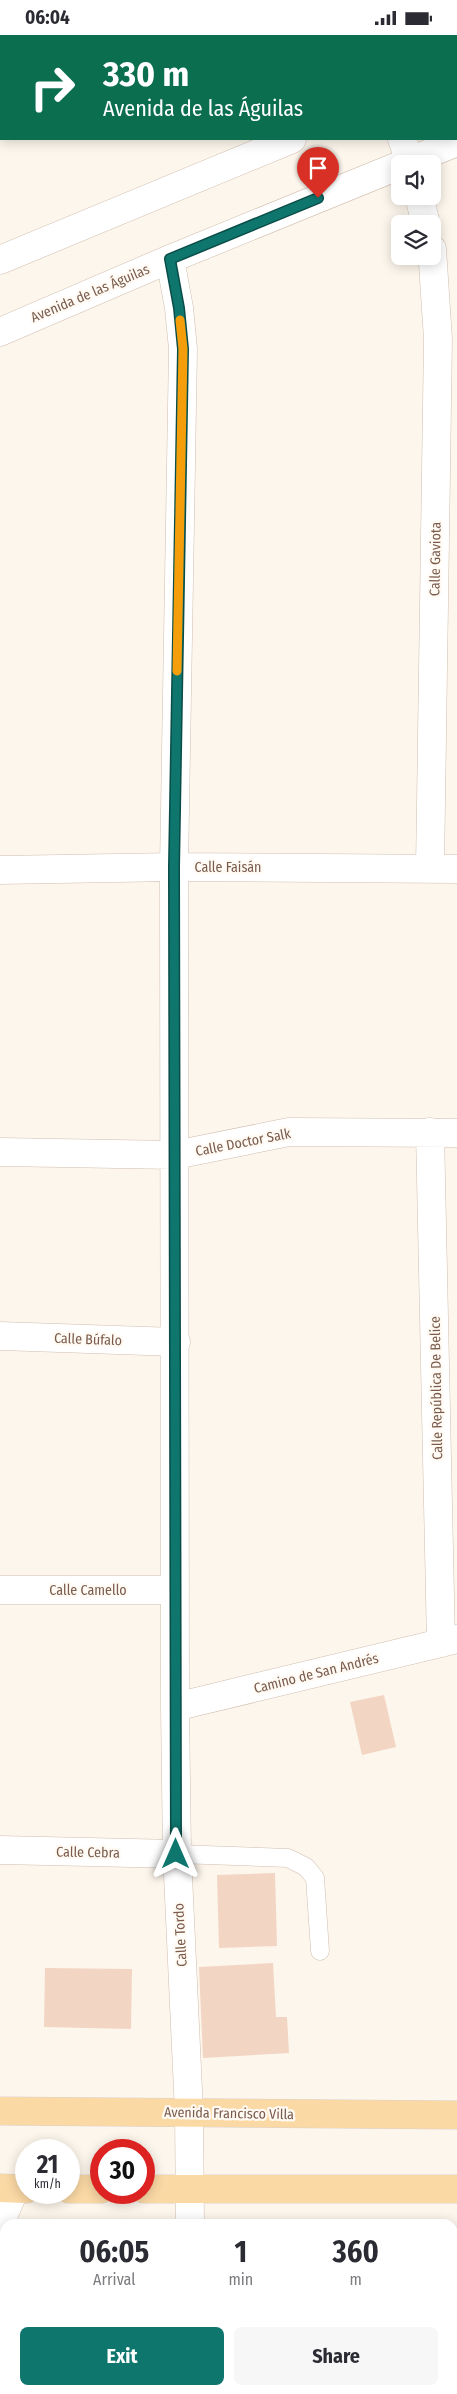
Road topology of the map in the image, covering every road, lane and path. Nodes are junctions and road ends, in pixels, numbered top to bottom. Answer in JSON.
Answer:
{"nodes":[{"id":1,"x":290,"y":140,"type":"edge"},
{"id":2,"x":457,"y":142,"type":"edge"},
{"id":3,"x":408,"y":154,"type":"edge"},
{"id":4,"x":170,"y":259,"type":"junction"},
{"id":5,"x":0,"y":260,"type":"edge"},
{"id":6,"x":433,"y":265,"type":"edge"},
{"id":7,"x":0,"y":331,"type":"edge"},
{"id":8,"x":174,"y":867,"type":"junction"},
{"id":9,"x":430,"y":869,"type":"junction"},
{"id":10,"x":457,"y":869,"type":"edge"},
{"id":11,"x":0,"y":870,"type":"edge"},
{"id":12,"x":430,"y":1132,"type":"junction"},
{"id":13,"x":457,"y":1133,"type":"edge"},
{"id":14,"x":0,"y":1152,"type":"edge"},
{"id":15,"x":175,"y":1155,"type":"junction"},
{"id":16,"x":0,"y":1336,"type":"edge"},
{"id":17,"x":176,"y":1342,"type":"junction"},
{"id":18,"x":0,"y":1590,"type":"edge"},
{"id":19,"x":175,"y":1590,"type":"junction"},
{"id":20,"x":449,"y":1641,"type":"edge"},
{"id":21,"x":175,"y":1707,"type":"junction"},
{"id":22,"x":0,"y":1850,"type":"edge"},
{"id":23,"x":176,"y":1854,"type":"junction"},
{"id":24,"x":320,"y":1951,"type":"dead end"},
{"id":25,"x":0,"y":2111,"type":"edge"},
{"id":26,"x":189,"y":2112,"type":"junction"},
{"id":27,"x":457,"y":2115,"type":"edge"},
{"id":28,"x":14,"y":2188,"type":"edge"},
{"id":29,"x":155,"y":2189,"type":"edge"},
{"id":30,"x":189,"y":2189,"type":"junction"},
{"id":31,"x":457,"y":2189,"type":"edge"},
{"id":32,"x":2,"y":2219,"type":"edge"},
{"id":33,"x":190,"y":2219,"type":"edge"}],
"edges":[{"from":1,"to":5,"type":"street"},
{"from":2,"to":3,"type":"street","name":"Avenida de las Águilas"},
{"from":3,"to":4,"type":"street","name":"Avenida de las Águilas"},
{"from":4,"to":7,"type":"street","name":"Avenida de las Águilas"},
{"from":4,"to":8,"type":"street","name":"Calle Tordo"},
{"from":6,"to":9,"type":"street","name":"Calle Gaviota"},
{"from":8,"to":9,"type":"street","name":"Calle Faisán"},
{"from":8,"to":11,"type":"street","name":"Calle Faisán"},
{"from":8,"to":15,"type":"street","name":"Calle Tordo"},
{"from":9,"to":10,"type":"street","name":"Calle Faisán"},
{"from":12,"to":13,"type":"street","name":"Calle Doctor Salk"},
{"from":12,"to":15,"type":"street","name":"Calle Doctor Salk"},
{"from":12,"to":20,"type":"street","name":"Calle República De Belice"},
{"from":14,"to":15,"type":"street","name":"Calle Doctor Salk"},
{"from":15,"to":17,"type":"street","name":"Calle Tordo"},
{"from":16,"to":17,"type":"street","name":"Calle Búfalo"},
{"from":17,"to":19,"type":"street","name":"Calle Tordo"},
{"from":18,"to":19,"type":"street","name":"Calle Camello"},
{"from":19,"to":21,"type":"street","name":"Calle Tordo"},
{"from":20,"to":21,"type":"street","name":"Camino de San Andrés"},
{"from":21,"to":23,"type":"street","name":"Calle Tordo"},
{"from":22,"to":23,"type":"street","name":"Calle Cebra"},
{"from":23,"to":24,"type":"lane"},
{"from":23,"to":26,"type":"street","name":"Calle Tordo"},
{"from":25,"to":26,"type":"main road","name":"Avenida Francisco Villa"},
{"from":26,"to":27,"type":"main road","name":"Avenida Francisco Villa"},
{"from":26,"to":30,"type":"street","name":"Calle Tordo"},
{"from":28,"to":32,"type":"street"},
{"from":29,"to":30,"type":"main road"},
{"from":30,"to":31,"type":"main road"},
{"from":30,"to":33,"type":"street","name":"Calle Tordo"}]}
